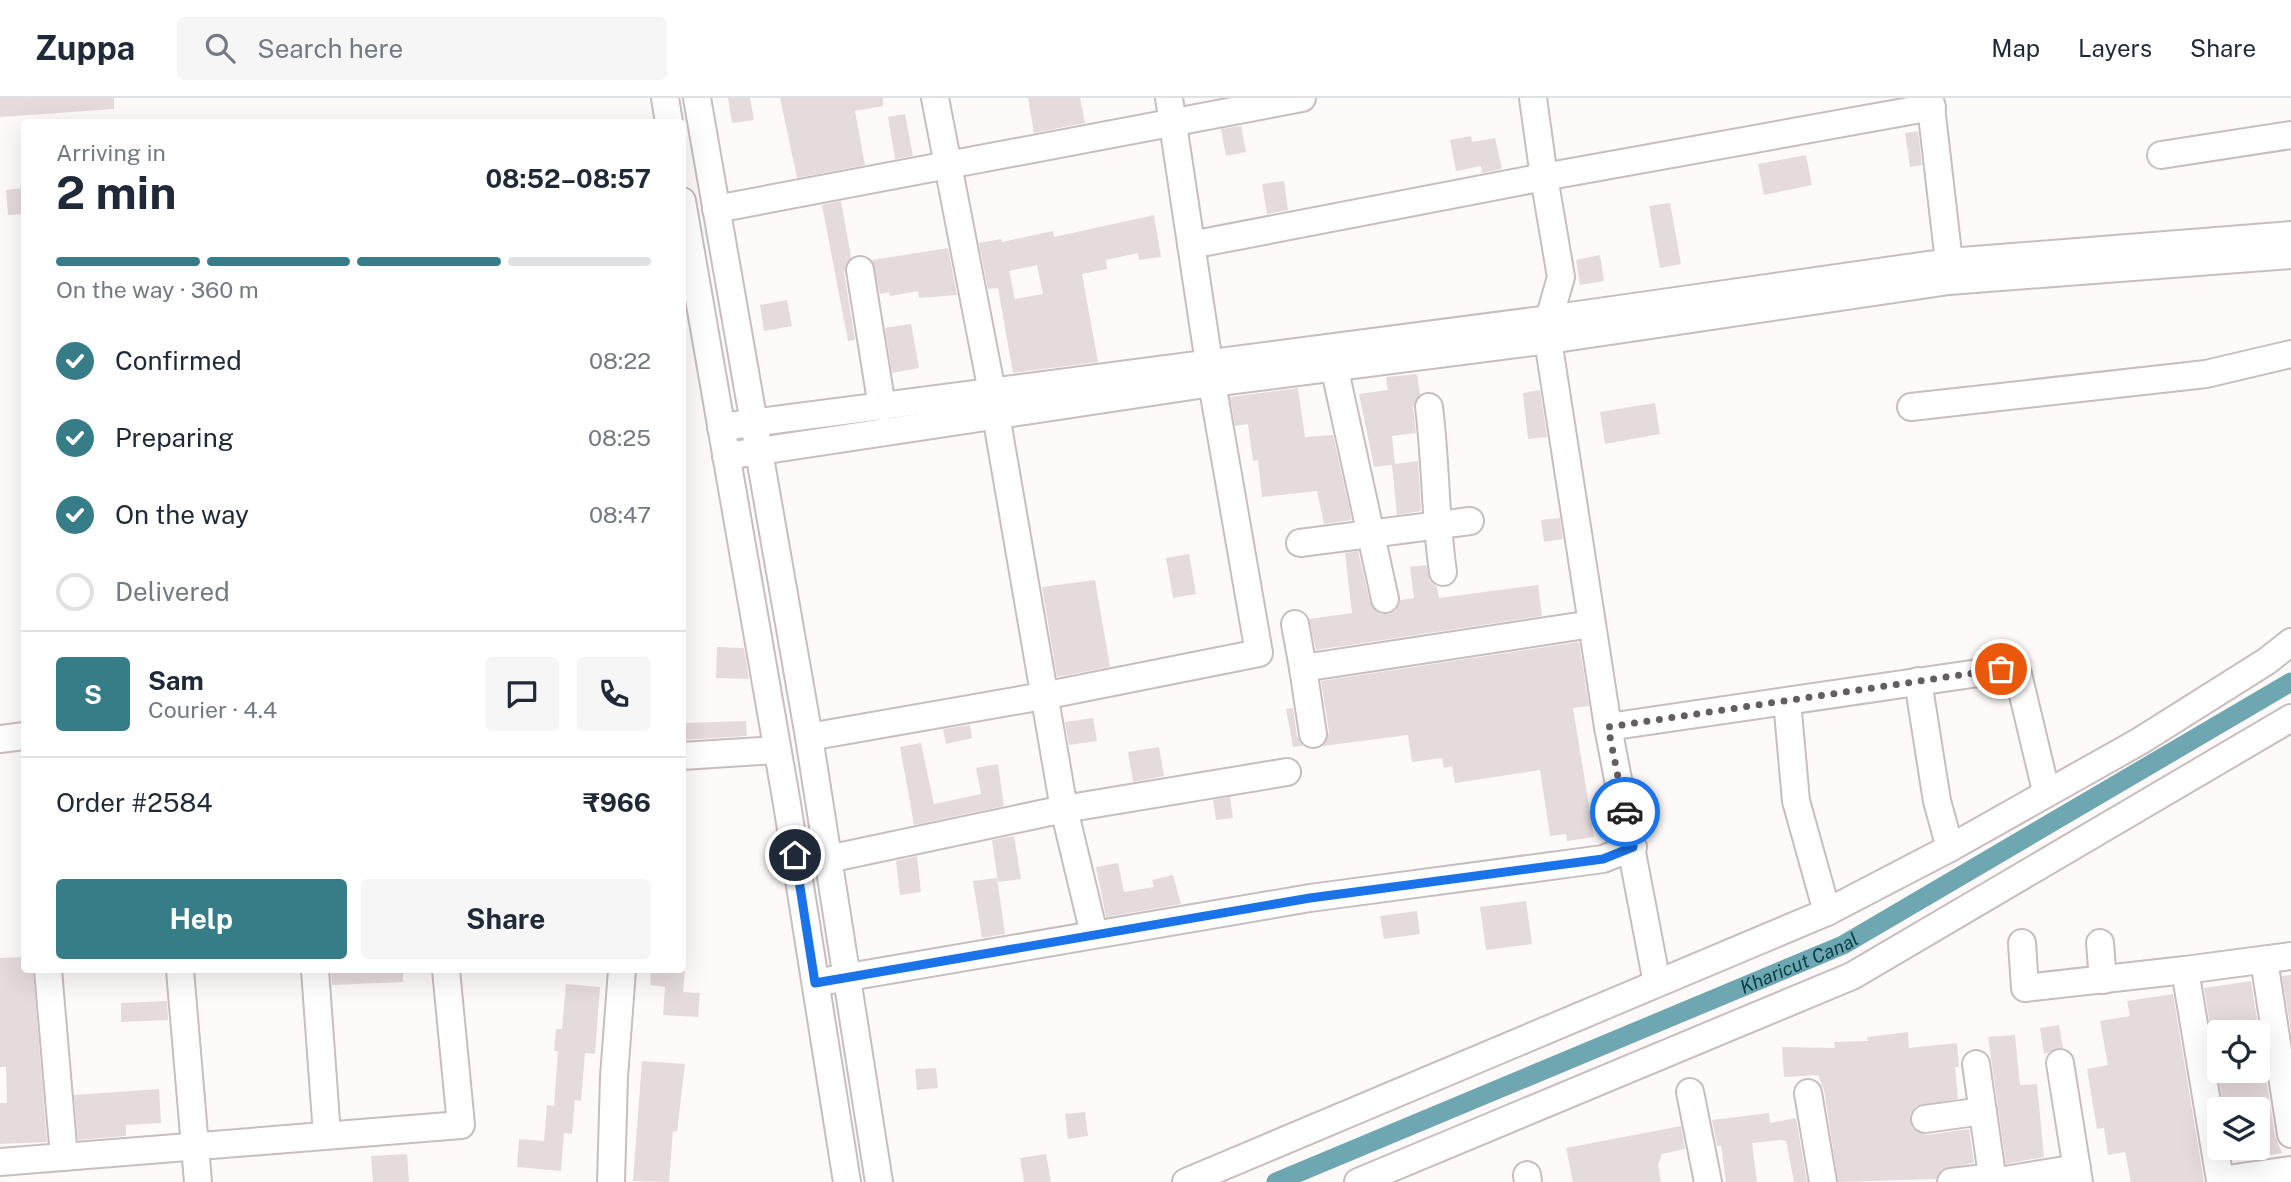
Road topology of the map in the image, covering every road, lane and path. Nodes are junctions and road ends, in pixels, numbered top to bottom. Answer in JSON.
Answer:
{"nodes":[{"id":1,"x":665,"y":98,"type":"edge"},
{"id":2,"x":697,"y":98,"type":"edge"},
{"id":3,"x":935,"y":98,"type":"edge"},
{"id":4,"x":1302,"y":98,"type":"edge"},
{"id":5,"x":1534,"y":98,"type":"edge"},
{"id":6,"x":1931,"y":103,"type":"edge"},
{"id":7,"x":1172,"y":110,"type":"edge"},
{"id":8,"x":668,"y":119,"type":"edge"},
{"id":9,"x":2291,"y":135,"type":"edge"},
{"id":10,"x":2161,"y":155,"type":"dead end"},
{"id":11,"x":949,"y":164,"type":"junction"},
{"id":12,"x":1544,"y":177,"type":"junction"},
{"id":13,"x":716,"y":209,"type":"junction"},
{"id":14,"x":686,"y":224,"type":"edge"},
{"id":15,"x":2291,"y":235,"type":"edge"},
{"id":16,"x":1191,"y":245,"type":"junction"},
{"id":17,"x":2291,"y":255,"type":"edge"},
{"id":18,"x":1949,"y":262,"type":"junction"},
{"id":19,"x":860,"y":270,"type":"dead end"},
{"id":20,"x":1548,"y":330,"type":"junction"},
{"id":21,"x":2291,"y":354,"type":"edge"},
{"id":22,"x":1334,"y":366,"type":"junction"},
{"id":23,"x":1210,"y":373,"type":"junction"},
{"id":24,"x":994,"y":403,"type":"junction"},
{"id":25,"x":882,"y":407,"type":"junction"},
{"id":26,"x":1429,"y":407,"type":"dead end"},
{"id":27,"x":1910,"y":407,"type":"dead end"},
{"id":28,"x":754,"y":423,"type":"junction"},
{"id":29,"x":721,"y":427,"type":"junction"},
{"id":30,"x":759,"y":450,"type":"junction"},
{"id":31,"x":726,"y":456,"type":"junction"},
{"id":32,"x":1470,"y":521,"type":"dead end"},
{"id":33,"x":1439,"y":524,"type":"junction"},
{"id":34,"x":1370,"y":532,"type":"junction"},
{"id":35,"x":1300,"y":543,"type":"dead end"},
{"id":36,"x":1443,"y":572,"type":"dead end"},
{"id":37,"x":1385,"y":599,"type":"dead end"},
{"id":38,"x":1295,"y":624,"type":"dead end"},
{"id":39,"x":1592,"y":624,"type":"junction"},
{"id":40,"x":2291,"y":642,"type":"edge"},
{"id":41,"x":1303,"y":668,"type":"junction"},
{"id":42,"x":1918,"y":681,"type":"junction"},
{"id":43,"x":1044,"y":696,"type":"junction"},
{"id":44,"x":1787,"y":701,"type":"junction"},
{"id":45,"x":2291,"y":718,"type":"edge"},
{"id":46,"x":1608,"y":727,"type":"junction"},
{"id":47,"x":1313,"y":734,"type":"dead end"},
{"id":48,"x":21,"y":736,"type":"edge"},
{"id":49,"x":808,"y":737,"type":"junction"},
{"id":50,"x":0,"y":739,"type":"edge"},
{"id":51,"x":777,"y":750,"type":"junction"},
{"id":52,"x":686,"y":756,"type":"edge"},
{"id":53,"x":1287,"y":772,"type":"dead end"},
{"id":54,"x":2046,"y":791,"type":"junction"},
{"id":55,"x":1064,"y":809,"type":"junction"},
{"id":56,"x":1633,"y":847,"type":"junction"},
{"id":57,"x":1950,"y":848,"type":"junction"},
{"id":58,"x":828,"y":859,"type":"junction"},
{"id":59,"x":1827,"y":912,"type":"junction"},
{"id":60,"x":1094,"y":934,"type":"junction"},
{"id":61,"x":2022,"y":943,"type":"dead end"},
{"id":62,"x":2100,"y":943,"type":"dead end"},
{"id":63,"x":2291,"y":956,"type":"edge"},
{"id":64,"x":2264,"y":960,"type":"junction"},
{"id":65,"x":2185,"y":970,"type":"junction"},
{"id":66,"x":48,"y":973,"type":"edge"},
{"id":67,"x":180,"y":973,"type":"edge"},
{"id":68,"x":315,"y":973,"type":"edge"},
{"id":69,"x":446,"y":973,"type":"edge"},
{"id":70,"x":622,"y":973,"type":"edge"},
{"id":71,"x":846,"y":976,"type":"junction"},
{"id":72,"x":2103,"y":980,"type":"junction"},
{"id":73,"x":815,"y":983,"type":"junction"},
{"id":74,"x":1657,"y":983,"type":"junction"},
{"id":75,"x":2060,"y":1063,"type":"dead end"},
{"id":76,"x":1976,"y":1065,"type":"dead end"},
{"id":77,"x":1690,"y":1092,"type":"dead end"},
{"id":78,"x":1808,"y":1093,"type":"dead end"},
{"id":79,"x":1983,"y":1111,"type":"junction"},
{"id":80,"x":1924,"y":1119,"type":"dead end"},
{"id":81,"x":327,"y":1135,"type":"junction"},
{"id":82,"x":2291,"y":1135,"type":"edge"},
{"id":83,"x":195,"y":1146,"type":"junction"},
{"id":84,"x":64,"y":1157,"type":"junction"},
{"id":85,"x":0,"y":1162,"type":"edge"},
{"id":86,"x":2291,"y":1170,"type":"edge"},
{"id":87,"x":2078,"y":1175,"type":"edge"},
{"id":88,"x":1993,"y":1180,"type":"edge"},
{"id":89,"x":198,"y":1182,"type":"edge"},
{"id":90,"x":611,"y":1182,"type":"edge"},
{"id":91,"x":847,"y":1182,"type":"edge"},
{"id":92,"x":879,"y":1182,"type":"edge"},
{"id":93,"x":1186,"y":1182,"type":"edge"},
{"id":94,"x":1358,"y":1182,"type":"edge"},
{"id":95,"x":1709,"y":1182,"type":"edge"},
{"id":96,"x":1823,"y":1182,"type":"edge"},
{"id":97,"x":1951,"y":1182,"type":"edge"}],
"edges":[{"from":1,"to":8,"type":"street"},
{"from":2,"to":13,"type":"street"},
{"from":3,"to":11,"type":"street"},
{"from":4,"to":7,"type":"street"},
{"from":5,"to":12,"type":"street"},
{"from":6,"to":12,"type":"street"},
{"from":6,"to":18,"type":"street"},
{"from":7,"to":11,"type":"street"},
{"from":7,"to":16,"type":"street"},
{"from":9,"to":10,"type":"street"},
{"from":11,"to":13,"type":"street"},
{"from":11,"to":24,"type":"street"},
{"from":12,"to":16,"type":"street"},
{"from":12,"to":20,"type":"street"},
{"from":13,"to":28,"type":"street"},
{"from":14,"to":29,"type":"street"},
{"from":15,"to":18,"type":"street"},
{"from":16,"to":23,"type":"street"},
{"from":17,"to":20,"type":"street"},
{"from":18,"to":20,"type":"street"},
{"from":19,"to":25,"type":"street"},
{"from":20,"to":22,"type":"street"},
{"from":20,"to":23,"type":"street"},
{"from":20,"to":39,"type":"street"},
{"from":21,"to":27,"type":"street"},
{"from":22,"to":23,"type":"street"},
{"from":22,"to":34,"type":"street"},
{"from":23,"to":24,"type":"street"},
{"from":23,"to":43,"type":"street"},
{"from":24,"to":25,"type":"street"},
{"from":24,"to":30,"type":"street"},
{"from":24,"to":43,"type":"street"},
{"from":25,"to":28,"type":"street"},
{"from":26,"to":33,"type":"street"},
{"from":28,"to":29,"type":"street"},
{"from":28,"to":30,"type":"street"},
{"from":29,"to":31,"type":"street"},
{"from":30,"to":31,"type":"street"},
{"from":30,"to":49,"type":"street"},
{"from":31,"to":51,"type":"street"},
{"from":32,"to":33,"type":"street"},
{"from":33,"to":34,"type":"street"},
{"from":33,"to":36,"type":"street"},
{"from":34,"to":35,"type":"street"},
{"from":34,"to":37,"type":"street"},
{"from":38,"to":41,"type":"street"},
{"from":39,"to":41,"type":"street"},
{"from":39,"to":46,"type":"street"},
{"from":40,"to":54,"type":"street"},
{"from":41,"to":47,"type":"street"},
{"from":42,"to":44,"type":"street"},
{"from":42,"to":54,"type":"street"},
{"from":42,"to":57,"type":"street"},
{"from":43,"to":49,"type":"street"},
{"from":43,"to":55,"type":"street"},
{"from":44,"to":46,"type":"street"},
{"from":44,"to":59,"type":"street"},
{"from":45,"to":94,"type":"street"},
{"from":46,"to":56,"type":"street"},
{"from":48,"to":50,"type":"street"},
{"from":49,"to":58,"type":"street"},
{"from":51,"to":52,"type":"street"},
{"from":51,"to":73,"type":"street"},
{"from":53,"to":55,"type":"street"},
{"from":54,"to":57,"type":"street"},
{"from":55,"to":58,"type":"street"},
{"from":55,"to":60,"type":"street"},
{"from":56,"to":60,"type":"street"},
{"from":56,"to":74,"type":"street"},
{"from":57,"to":59,"type":"street"},
{"from":58,"to":71,"type":"street"},
{"from":59,"to":74,"type":"street"},
{"from":60,"to":71,"type":"street"},
{"from":61,"to":72,"type":"street"},
{"from":62,"to":72,"type":"street"},
{"from":63,"to":64,"type":"street"},
{"from":64,"to":65,"type":"street"},
{"from":64,"to":82,"type":"street"},
{"from":65,"to":72,"type":"street"},
{"from":65,"to":86,"type":"street"},
{"from":66,"to":84,"type":"street"},
{"from":67,"to":83,"type":"street"},
{"from":68,"to":81,"type":"street"},
{"from":69,"to":81,"type":"street"},
{"from":70,"to":90,"type":"street"},
{"from":71,"to":73,"type":"street"},
{"from":71,"to":92,"type":"street"},
{"from":73,"to":91,"type":"street"},
{"from":74,"to":93,"type":"street"},
{"from":75,"to":87,"type":"street"},
{"from":76,"to":79,"type":"street"},
{"from":77,"to":95,"type":"street"},
{"from":78,"to":96,"type":"street"},
{"from":79,"to":80,"type":"street"},
{"from":79,"to":88,"type":"street"},
{"from":81,"to":83,"type":"street"},
{"from":83,"to":84,"type":"street"},
{"from":83,"to":89,"type":"street"},
{"from":84,"to":85,"type":"street"},
{"from":87,"to":88,"type":"street"},
{"from":88,"to":97,"type":"street"}]}
